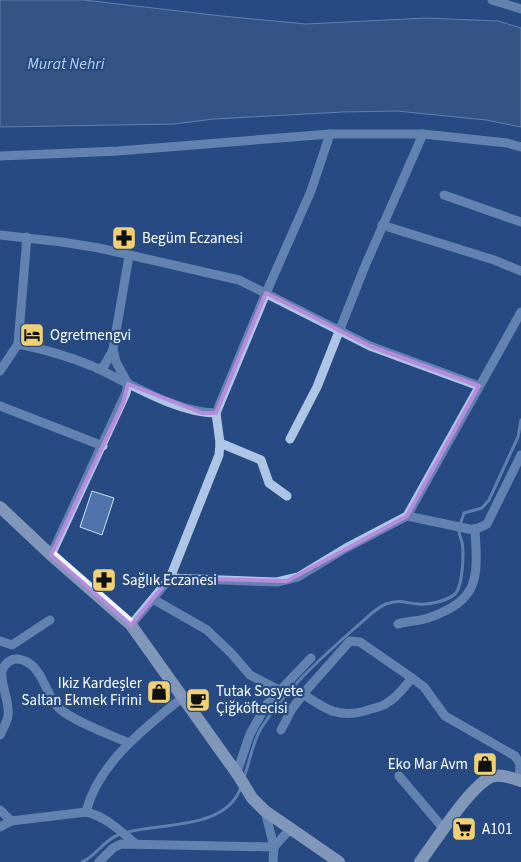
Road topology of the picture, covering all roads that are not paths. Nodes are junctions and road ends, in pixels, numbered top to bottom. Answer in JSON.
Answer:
{"nodes":[{"id":1,"x":492,"y":0,"type":"edge"},
{"id":2,"x":521,"y":9,"type":"edge"},
{"id":3,"x":330,"y":134,"type":"junction"},
{"id":4,"x":423,"y":134,"type":"junction"},
{"id":5,"x":521,"y":147,"type":"edge"},
{"id":6,"x":0,"y":156,"type":"edge"},
{"id":7,"x":444,"y":195,"type":"dead end"},
{"id":8,"x":521,"y":222,"type":"edge"},
{"id":9,"x":382,"y":225,"type":"junction"},
{"id":10,"x":0,"y":235,"type":"edge"},
{"id":11,"x":27,"y":237,"type":"junction"},
{"id":12,"x":129,"y":256,"type":"junction"},
{"id":13,"x":521,"y":271,"type":"edge"},
{"id":14,"x":266,"y":293,"type":"junction"},
{"id":15,"x":521,"y":312,"type":"edge"},
{"id":16,"x":339,"y":331,"type":"junction"},
{"id":17,"x":18,"y":344,"type":"junction"},
{"id":18,"x":113,"y":349,"type":"junction"},
{"id":19,"x":98,"y":369,"type":"junction"},
{"id":20,"x":0,"y":371,"type":"edge"},
{"id":21,"x":128,"y":384,"type":"junction"},
{"id":22,"x":479,"y":386,"type":"junction"},
{"id":23,"x":0,"y":406,"type":"edge"},
{"id":24,"x":216,"y":414,"type":"junction"},
{"id":25,"x":290,"y":439,"type":"dead end"},
{"id":26,"x":220,"y":443,"type":"junction"},
{"id":27,"x":103,"y":446,"type":"junction"},
{"id":28,"x":521,"y":455,"type":"edge"},
{"id":29,"x":287,"y":496,"type":"dead end"},
{"id":30,"x":0,"y":507,"type":"edge"},
{"id":31,"x":407,"y":516,"type":"junction"},
{"id":32,"x":472,"y":530,"type":"junction"},
{"id":33,"x":50,"y":555,"type":"junction"},
{"id":34,"x":170,"y":578,"type":"junction"},
{"id":35,"x":153,"y":599,"type":"junction"},
{"id":36,"x":50,"y":620,"type":"dead end"},
{"id":37,"x":398,"y":624,"type":"dead end"},
{"id":38,"x":131,"y":625,"type":"junction"},
{"id":39,"x":0,"y":641,"type":"edge"},
{"id":40,"x":12,"y":645,"type":"junction"},
{"id":41,"x":311,"y":658,"type":"dead end"},
{"id":42,"x":15,"y":659,"type":"junction"},
{"id":43,"x":1,"y":671,"type":"edge"},
{"id":44,"x":412,"y":678,"type":"junction"},
{"id":45,"x":279,"y":690,"type":"junction"},
{"id":46,"x":303,"y":694,"type":"junction"},
{"id":47,"x":183,"y":697,"type":"junction"},
{"id":48,"x":281,"y":730,"type":"dead end"},
{"id":49,"x":0,"y":735,"type":"edge"},
{"id":50,"x":130,"y":744,"type":"junction"},
{"id":51,"x":238,"y":773,"type":"junction"},
{"id":52,"x":398,"y":776,"type":"dead end"},
{"id":53,"x":520,"y":781,"type":"edge"},
{"id":54,"x":0,"y":810,"type":"edge"},
{"id":55,"x":265,"y":811,"type":"junction"},
{"id":56,"x":86,"y":812,"type":"junction"},
{"id":57,"x":11,"y":821,"type":"junction"},
{"id":58,"x":0,"y":827,"type":"edge"},
{"id":59,"x":290,"y":829,"type":"junction"},
{"id":60,"x":444,"y":829,"type":"junction"},
{"id":61,"x":136,"y":844,"type":"junction"},
{"id":62,"x":274,"y":847,"type":"junction"},
{"id":63,"x":99,"y":862,"type":"edge"},
{"id":64,"x":273,"y":862,"type":"edge"},
{"id":65,"x":339,"y":862,"type":"edge"},
{"id":66,"x":420,"y":862,"type":"edge"}],
"edges":[{"from":1,"to":2,"type":"street"},
{"from":3,"to":4,"type":"street"},
{"from":3,"to":6,"type":"street"},
{"from":3,"to":14,"type":"street"},
{"from":4,"to":5,"type":"street"},
{"from":4,"to":9,"type":"street"},
{"from":7,"to":8,"type":"street"},
{"from":9,"to":13,"type":"street"},
{"from":9,"to":16,"type":"street"},
{"from":10,"to":11,"type":"street"},
{"from":11,"to":12,"type":"street"},
{"from":11,"to":17,"type":"street"},
{"from":12,"to":14,"type":"street"},
{"from":12,"to":18,"type":"street"},
{"from":14,"to":16,"type":"street"},
{"from":14,"to":24,"type":"street"},
{"from":15,"to":22,"type":"street"},
{"from":16,"to":22,"type":"street"},
{"from":16,"to":25,"type":"street"},
{"from":17,"to":19,"type":"street"},
{"from":17,"to":20,"type":"street"},
{"from":18,"to":19,"type":"street"},
{"from":18,"to":21,"type":"street"},
{"from":19,"to":21,"type":"street"},
{"from":21,"to":24,"type":"street"},
{"from":21,"to":27,"type":"street"},
{"from":22,"to":31,"type":"street"},
{"from":23,"to":27,"type":"street"},
{"from":24,"to":26,"type":"street"},
{"from":26,"to":29,"type":"street"},
{"from":26,"to":34,"type":"street"},
{"from":27,"to":33,"type":"street"},
{"from":28,"to":32,"type":"street"},
{"from":30,"to":33,"type":"main road"},
{"from":31,"to":32,"type":"street"},
{"from":31,"to":34,"type":"street"},
{"from":32,"to":37,"type":"street"},
{"from":33,"to":38,"type":"main road"},
{"from":34,"to":35,"type":"street"},
{"from":35,"to":38,"type":"street"},
{"from":35,"to":45,"type":"street"},
{"from":36,"to":40,"type":"street"},
{"from":38,"to":47,"type":"main road"},
{"from":39,"to":40,"type":"street"},
{"from":40,"to":42,"type":"street"},
{"from":41,"to":45,"type":"street"},
{"from":42,"to":43,"type":"street"},
{"from":42,"to":50,"type":"street"},
{"from":43,"to":49,"type":"street"},
{"from":44,"to":46,"type":"street"},
{"from":44,"to":46,"type":"street"},
{"from":44,"to":53,"type":"street"},
{"from":45,"to":51,"type":"street"},
{"from":46,"to":48,"type":"street"},
{"from":47,"to":50,"type":"street"},
{"from":47,"to":51,"type":"main road"},
{"from":50,"to":56,"type":"street"},
{"from":51,"to":55,"type":"main road"},
{"from":52,"to":60,"type":"street"},
{"from":53,"to":60,"type":"main road"},
{"from":54,"to":57,"type":"street"},
{"from":55,"to":59,"type":"main road"},
{"from":55,"to":62,"type":"street"},
{"from":56,"to":57,"type":"street"},
{"from":56,"to":61,"type":"street"},
{"from":57,"to":58,"type":"street"},
{"from":59,"to":62,"type":"street"},
{"from":59,"to":65,"type":"main road"},
{"from":60,"to":66,"type":"main road"},
{"from":61,"to":62,"type":"street"},
{"from":61,"to":63,"type":"street"},
{"from":62,"to":64,"type":"street"}]}
